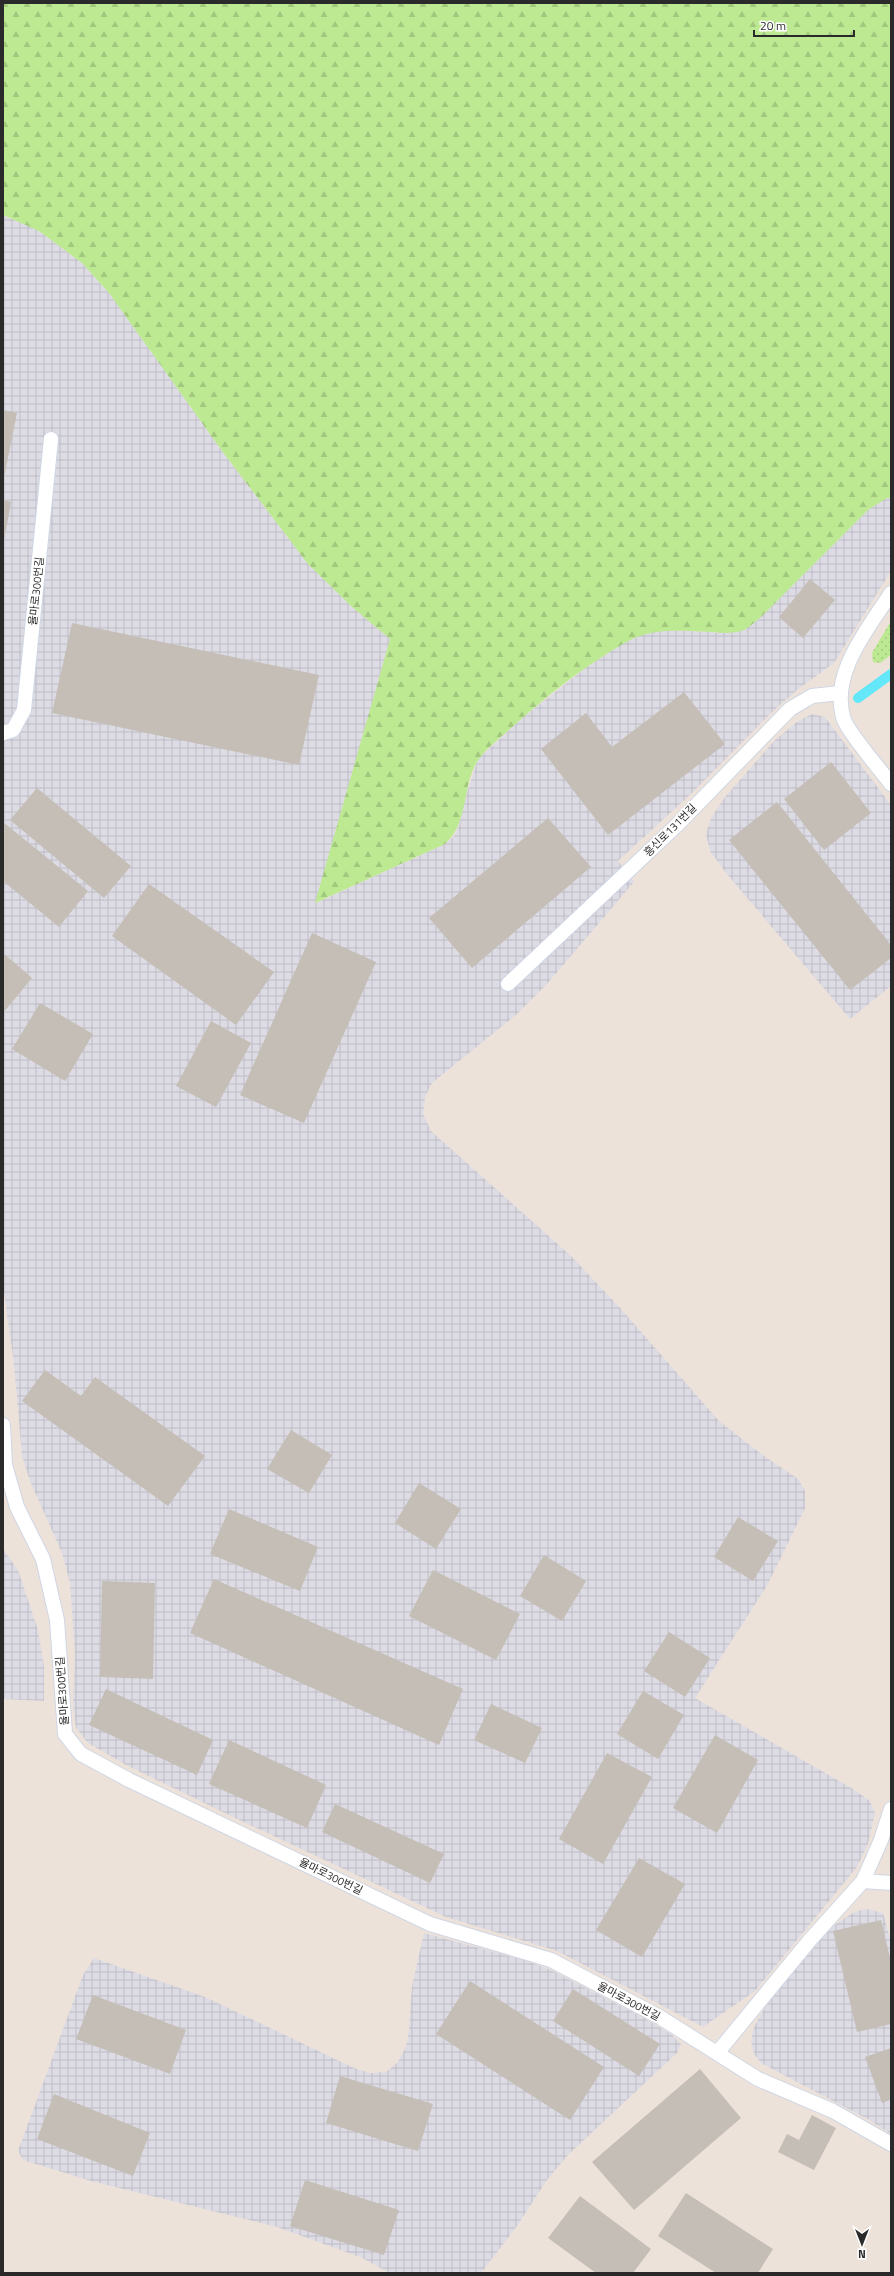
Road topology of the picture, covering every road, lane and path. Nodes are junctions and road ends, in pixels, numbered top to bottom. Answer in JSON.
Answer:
{"nodes":[{"id":1,"x":51,"y":439,"type":"dead end"},
{"id":2,"x":891,"y":593,"type":"edge"},
{"id":3,"x":840,"y":693,"type":"junction"},
{"id":4,"x":3,"y":733,"type":"edge"},
{"id":5,"x":891,"y":784,"type":"edge"},
{"id":6,"x":508,"y":984,"type":"dead end"},
{"id":7,"x":3,"y":1425,"type":"edge"},
{"id":8,"x":891,"y":1808,"type":"edge"},
{"id":9,"x":863,"y":1881,"type":"junction"},
{"id":10,"x":891,"y":1883,"type":"edge"},
{"id":11,"x":716,"y":2053,"type":"junction"},
{"id":12,"x":891,"y":2144,"type":"edge"}],
"edges":[{"from":1,"to":4,"type":"lane","name":"율마로300번길"},
{"from":2,"to":3,"type":"lane"},
{"from":3,"to":5,"type":"lane"},
{"from":3,"to":6,"type":"lane","name":"흥신로131번길"},
{"from":7,"to":11,"type":"lane","name":"율마로300번길"},
{"from":8,"to":9,"type":"lane"},
{"from":9,"to":10,"type":"lane"},
{"from":9,"to":11,"type":"lane"},
{"from":11,"to":12,"type":"lane","name":"율마로300번길"}]}
